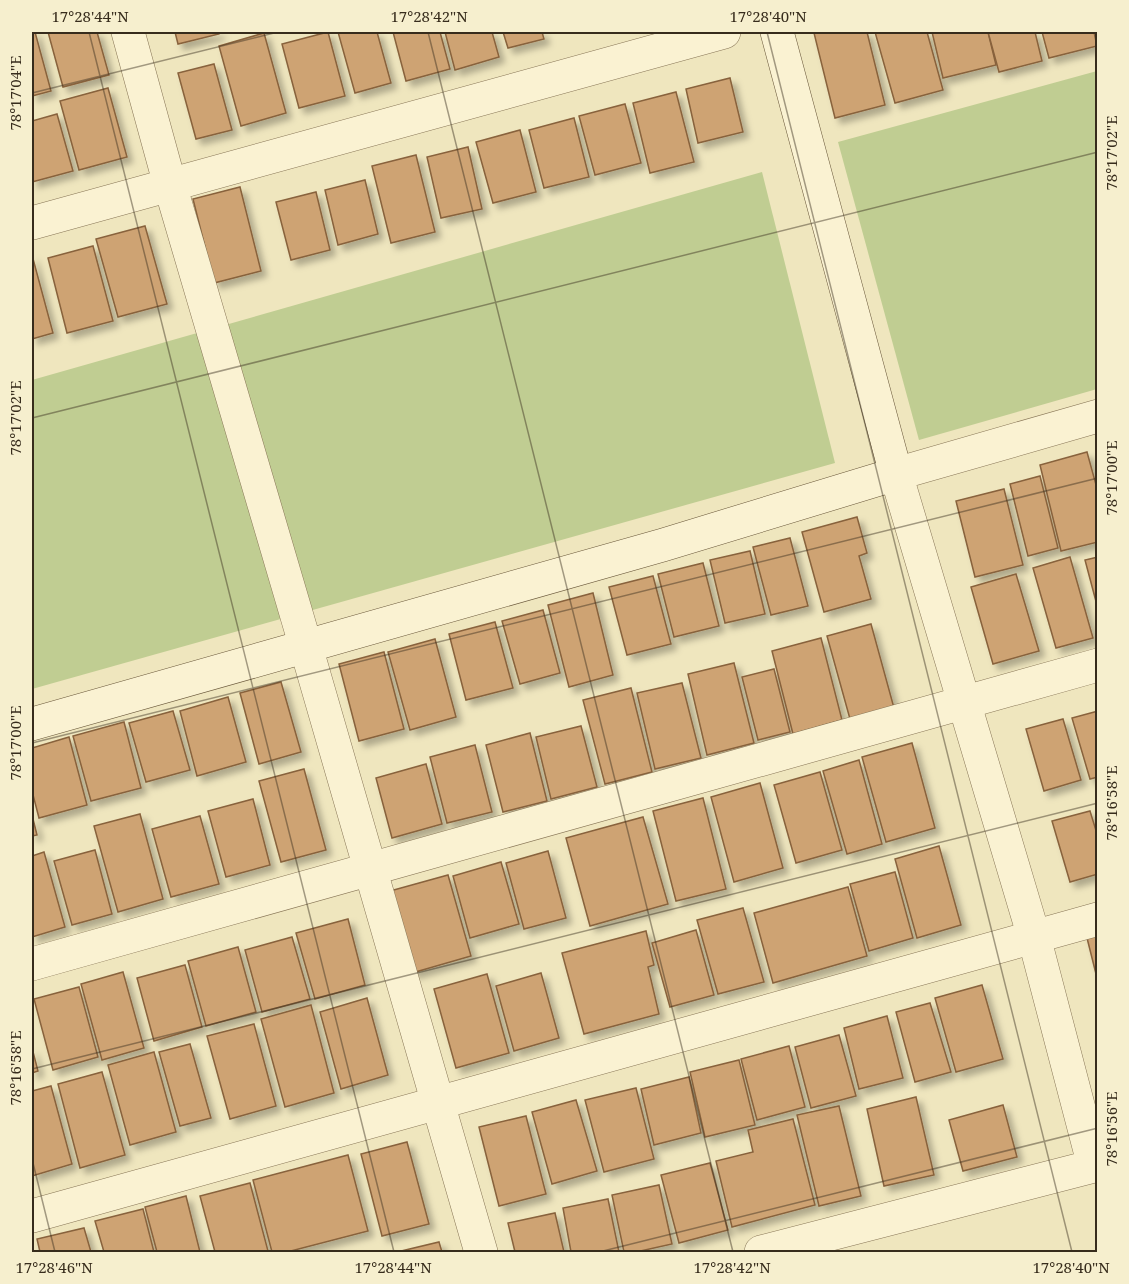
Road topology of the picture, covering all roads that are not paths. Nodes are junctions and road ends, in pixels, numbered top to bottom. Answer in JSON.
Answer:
{"nodes":[{"id":1,"x":128,"y":32,"type":"edge"},
{"id":2,"x":724,"y":32,"type":"edge"},
{"id":3,"x":777,"y":32,"type":"edge"},
{"id":4,"x":170,"y":185,"type":"junction"},
{"id":5,"x":32,"y":223,"type":"edge"},
{"id":6,"x":1098,"y":416,"type":"edge"},
{"id":7,"x":896,"y":474,"type":"junction"},
{"id":8,"x":306,"y":646,"type":"junction"},
{"id":9,"x":1098,"y":665,"type":"edge"},
{"id":10,"x":964,"y":703,"type":"junction"},
{"id":11,"x":32,"y":724,"type":"edge"},
{"id":12,"x":370,"y":869,"type":"junction"},
{"id":13,"x":1098,"y":919,"type":"edge"},
{"id":14,"x":1034,"y":937,"type":"junction"},
{"id":15,"x":32,"y":964,"type":"edge"},
{"id":16,"x":438,"y":1103,"type":"junction"},
{"id":17,"x":32,"y":1216,"type":"edge"},
{"id":18,"x":481,"y":1252,"type":"edge"},
{"id":19,"x":761,"y":1252,"type":"edge"}],
"edges":[{"from":1,"to":4,"type":"street"},
{"from":2,"to":4,"type":"street"},
{"from":3,"to":7,"type":"street"},
{"from":4,"to":5,"type":"street"},
{"from":4,"to":8,"type":"street"},
{"from":6,"to":7,"type":"street"},
{"from":7,"to":8,"type":"street"},
{"from":7,"to":10,"type":"street"},
{"from":8,"to":11,"type":"street"},
{"from":8,"to":12,"type":"street"},
{"from":9,"to":10,"type":"street"},
{"from":10,"to":12,"type":"street"},
{"from":10,"to":14,"type":"street"},
{"from":12,"to":15,"type":"street"},
{"from":12,"to":16,"type":"street"},
{"from":13,"to":14,"type":"street"},
{"from":14,"to":16,"type":"street"},
{"from":14,"to":19,"type":"street"},
{"from":16,"to":17,"type":"street"},
{"from":16,"to":18,"type":"street"}]}
